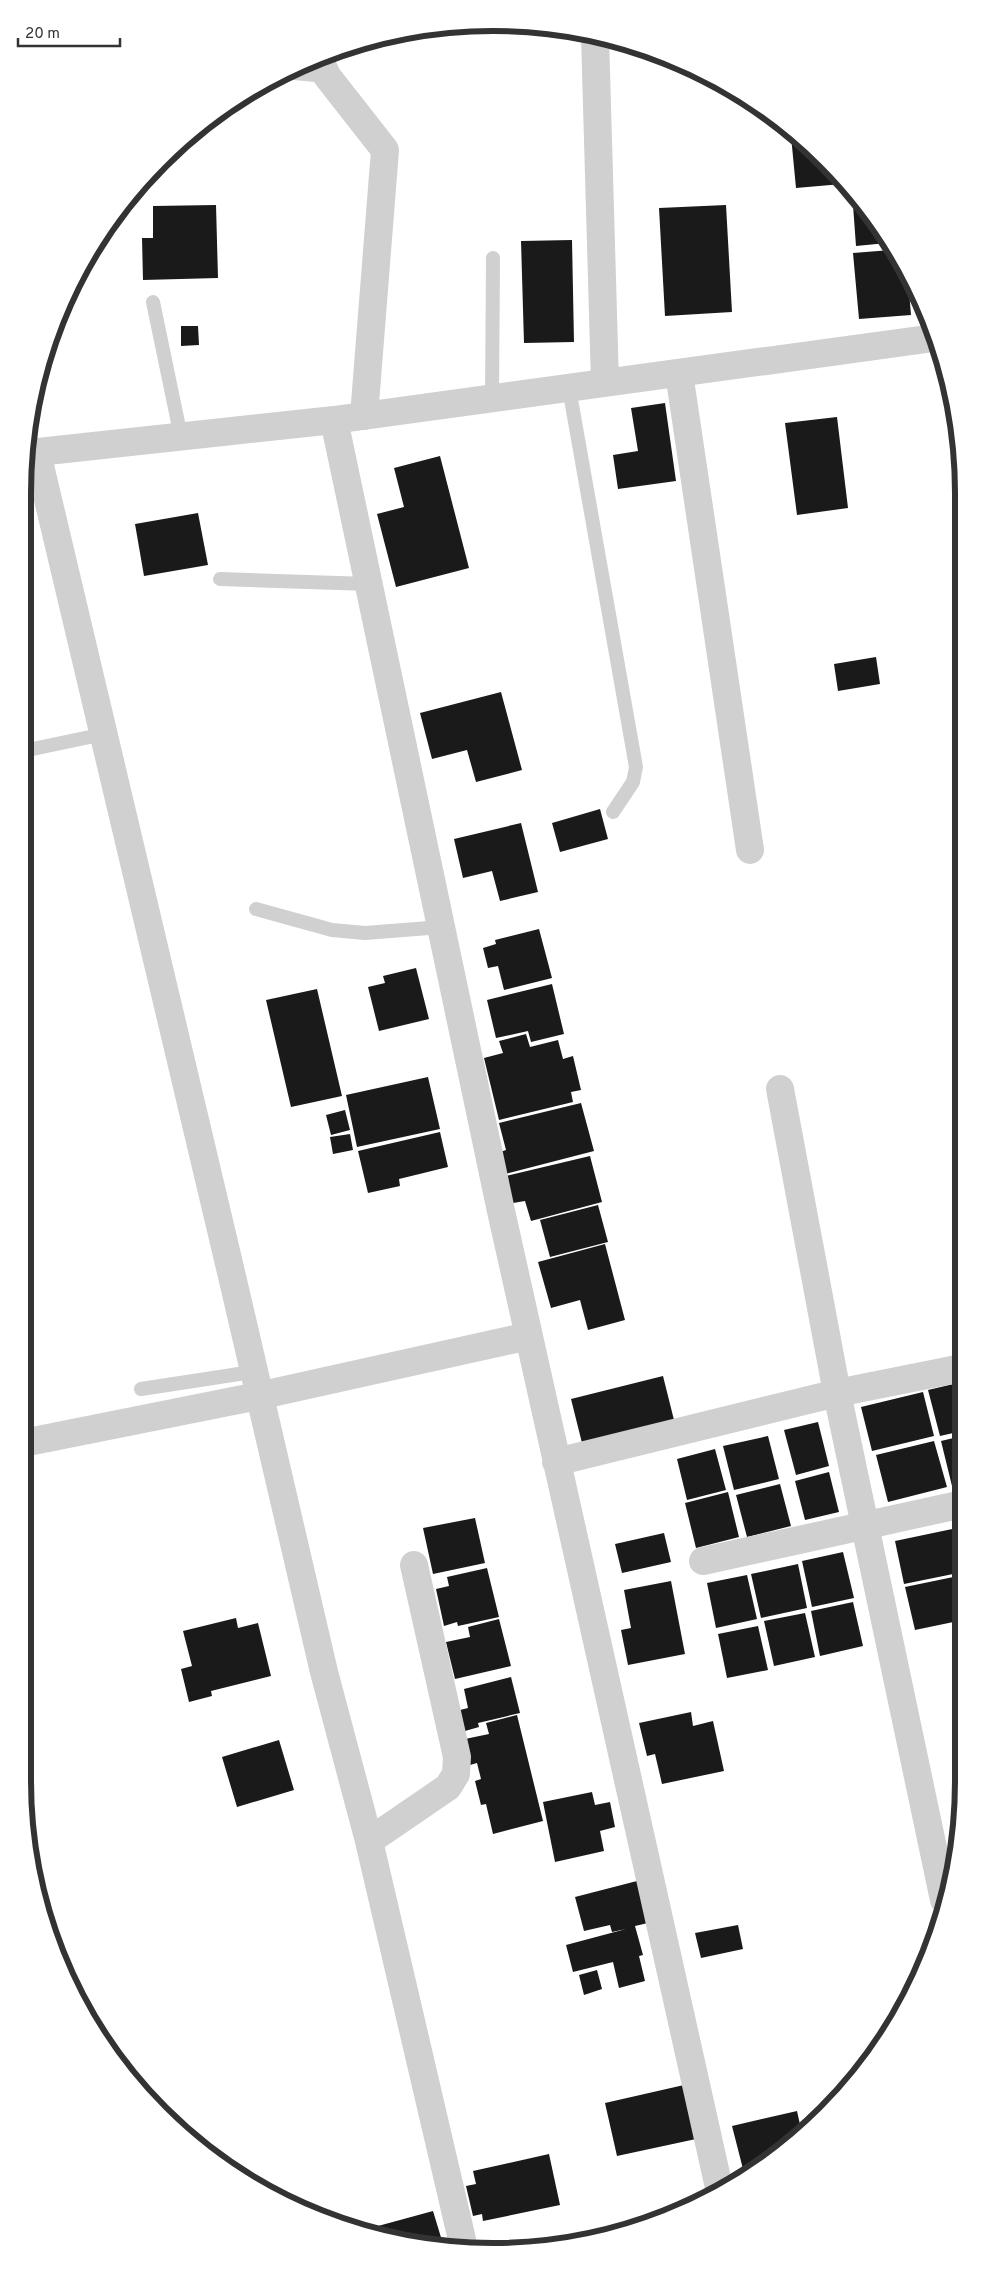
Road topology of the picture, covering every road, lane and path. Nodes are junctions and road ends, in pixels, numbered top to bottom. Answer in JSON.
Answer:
{"nodes":[{"id":1,"x":595,"y":43,"type":"edge"},
{"id":2,"x":323,"y":67,"type":"edge"},
{"id":3,"x":493,"y":258,"type":"dead end"},
{"id":4,"x":153,"y":302,"type":"dead end"},
{"id":5,"x":928,"y":339,"type":"edge"},
{"id":6,"x":679,"y":373,"type":"junction"},
{"id":7,"x":605,"y":383,"type":"junction"},
{"id":8,"x":569,"y":388,"type":"junction"},
{"id":9,"x":492,"y":398,"type":"junction"},
{"id":10,"x":364,"y":416,"type":"junction"},
{"id":11,"x":334,"y":420,"type":"junction"},
{"id":12,"x":181,"y":437,"type":"junction"},
{"id":13,"x":33,"y":453,"type":"edge"},
{"id":14,"x":220,"y":579,"type":"dead end"},
{"id":15,"x":369,"y":584,"type":"junction"},
{"id":16,"x":104,"y":734,"type":"junction"},
{"id":17,"x":31,"y":749,"type":"edge"},
{"id":18,"x":613,"y":812,"type":"dead end"},
{"id":19,"x":750,"y":850,"type":"dead end"},
{"id":20,"x":256,"y":909,"type":"dead end"},
{"id":21,"x":442,"y":926,"type":"junction"},
{"id":22,"x":780,"y":1089,"type":"dead end"},
{"id":23,"x":529,"y":1336,"type":"junction"},
{"id":24,"x":955,"y":1369,"type":"edge"},
{"id":25,"x":255,"y":1384,"type":"junction"},
{"id":26,"x":140,"y":1389,"type":"dead end"},
{"id":27,"x":837,"y":1393,"type":"junction"},
{"id":28,"x":31,"y":1441,"type":"edge"},
{"id":29,"x":556,"y":1462,"type":"junction"},
{"id":30,"x":955,"y":1506,"type":"edge"},
{"id":31,"x":866,"y":1525,"type":"junction"},
{"id":32,"x":703,"y":1561,"type":"dead end"},
{"id":33,"x":414,"y":1565,"type":"dead end"},
{"id":34,"x":369,"y":1841,"type":"junction"},
{"id":35,"x":942,"y":1889,"type":"edge"},
{"id":36,"x":718,"y":2184,"type":"edge"},
{"id":37,"x":463,"y":2242,"type":"edge"}],
"edges":[{"from":1,"to":7,"type":"street"},
{"from":2,"to":10,"type":"street"},
{"from":3,"to":9,"type":"lane"},
{"from":4,"to":12,"type":"lane"},
{"from":5,"to":6,"type":"street"},
{"from":6,"to":7,"type":"street"},
{"from":6,"to":19,"type":"street"},
{"from":7,"to":8,"type":"street"},
{"from":8,"to":9,"type":"street"},
{"from":8,"to":18,"type":"lane"},
{"from":9,"to":10,"type":"street"},
{"from":10,"to":11,"type":"street"},
{"from":11,"to":12,"type":"street"},
{"from":11,"to":15,"type":"street"},
{"from":12,"to":13,"type":"street"},
{"from":13,"to":16,"type":"street"},
{"from":14,"to":15,"type":"lane"},
{"from":15,"to":21,"type":"street"},
{"from":16,"to":17,"type":"lane"},
{"from":16,"to":25,"type":"street"},
{"from":20,"to":21,"type":"lane"},
{"from":21,"to":23,"type":"street"},
{"from":22,"to":27,"type":"street"},
{"from":23,"to":25,"type":"street"},
{"from":23,"to":29,"type":"street"},
{"from":24,"to":27,"type":"street"},
{"from":25,"to":26,"type":"lane"},
{"from":25,"to":28,"type":"street"},
{"from":25,"to":34,"type":"street"},
{"from":27,"to":29,"type":"street"},
{"from":27,"to":31,"type":"street"},
{"from":29,"to":36,"type":"street"},
{"from":30,"to":31,"type":"street"},
{"from":31,"to":32,"type":"street"},
{"from":31,"to":35,"type":"street"},
{"from":33,"to":34,"type":"street"},
{"from":34,"to":37,"type":"street"}]}
